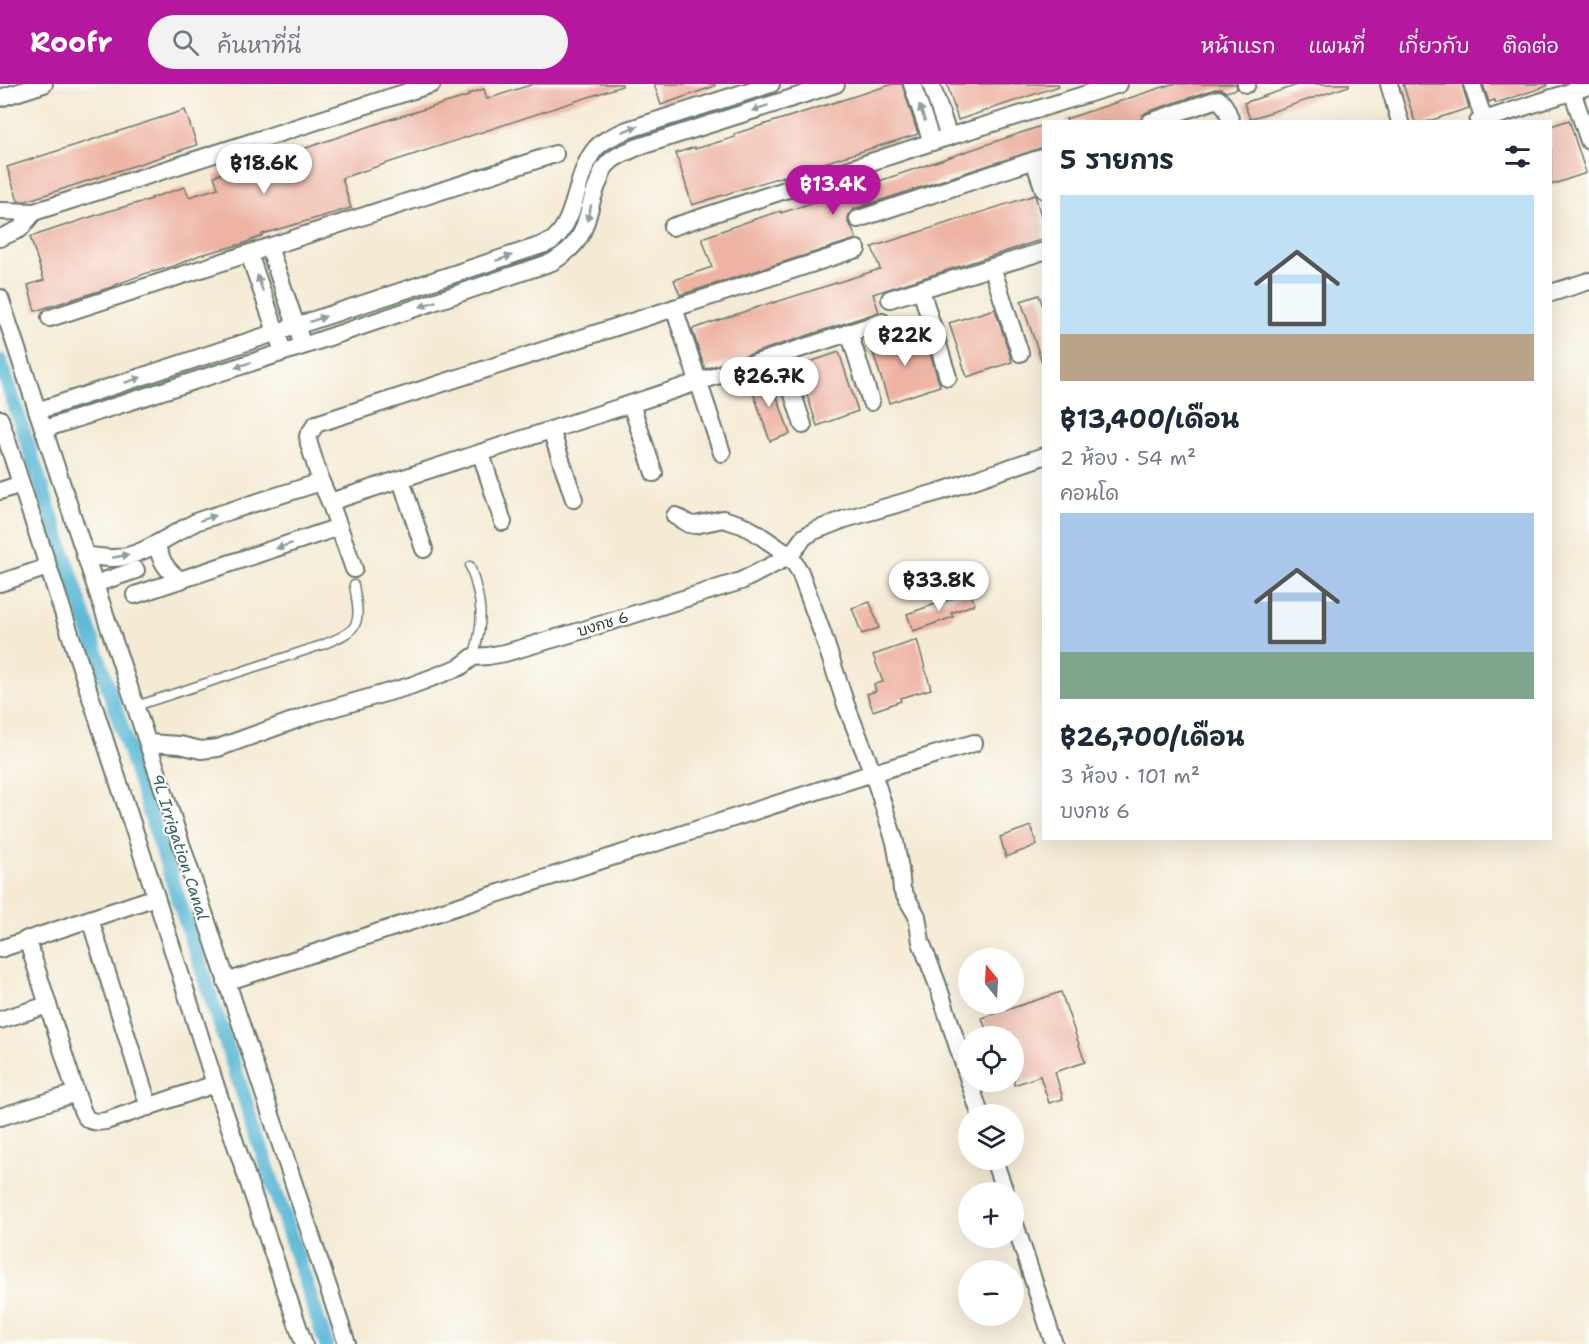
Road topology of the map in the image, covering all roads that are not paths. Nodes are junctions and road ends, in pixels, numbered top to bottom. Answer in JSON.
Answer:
{"nodes":[{"id":1,"x":44,"y":84,"type":"edge"},
{"id":2,"x":432,"y":84,"type":"edge"},
{"id":3,"x":771,"y":84,"type":"edge"},
{"id":4,"x":836,"y":84,"type":"edge"},
{"id":5,"x":912,"y":84,"type":"edge"},
{"id":6,"x":931,"y":84,"type":"edge"},
{"id":7,"x":1119,"y":84,"type":"edge"},
{"id":8,"x":1389,"y":84,"type":"edge"},
{"id":9,"x":1473,"y":84,"type":"edge"},
{"id":10,"x":1589,"y":86,"type":"edge"},
{"id":11,"x":1564,"y":90,"type":"edge"},
{"id":12,"x":0,"y":98,"type":"edge"},
{"id":13,"x":1490,"y":119,"type":"edge"},
{"id":14,"x":1156,"y":120,"type":"edge"},
{"id":15,"x":1230,"y":120,"type":"edge"},
{"id":16,"x":1399,"y":120,"type":"edge"},
{"id":17,"x":949,"y":137,"type":"junction"},
{"id":18,"x":1589,"y":141,"type":"edge"},
{"id":19,"x":932,"y":142,"type":"junction"},
{"id":20,"x":555,"y":154,"type":"dead end"},
{"id":21,"x":1039,"y":159,"type":"edge"},
{"id":22,"x":1042,"y":178,"type":"edge"},
{"id":23,"x":588,"y":187,"type":"junction"},
{"id":24,"x":0,"y":212,"type":"edge"},
{"id":25,"x":34,"y":212,"type":"junction"},
{"id":26,"x":858,"y":219,"type":"dead end"},
{"id":27,"x":672,"y":227,"type":"dead end"},
{"id":28,"x":0,"y":238,"type":"edge"},
{"id":29,"x":269,"y":247,"type":"junction"},
{"id":30,"x":856,"y":249,"type":"dead end"},
{"id":31,"x":1042,"y":252,"type":"edge"},
{"id":32,"x":249,"y":254,"type":"junction"},
{"id":33,"x":992,"y":267,"type":"junction"},
{"id":34,"x":1589,"y":281,"type":"edge"},
{"id":35,"x":921,"y":290,"type":"junction"},
{"id":36,"x":1552,"y":293,"type":"edge"},
{"id":37,"x":0,"y":298,"type":"edge"},
{"id":38,"x":890,"y":299,"type":"dead end"},
{"id":39,"x":674,"y":308,"type":"junction"},
{"id":40,"x":50,"y":318,"type":"dead end"},
{"id":41,"x":882,"y":322,"type":"dead end"},
{"id":42,"x":296,"y":327,"type":"junction"},
{"id":43,"x":849,"y":332,"type":"junction"},
{"id":44,"x":277,"y":333,"type":"junction"},
{"id":45,"x":303,"y":346,"type":"junction"},
{"id":46,"x":283,"y":352,"type":"junction"},
{"id":47,"x":1020,"y":352,"type":"dead end"},
{"id":48,"x":780,"y":355,"type":"junction"},
{"id":49,"x":948,"y":377,"type":"dead end"},
{"id":50,"x":699,"y":381,"type":"junction"},
{"id":51,"x":99,"y":391,"type":"junction"},
{"id":52,"x":872,"y":402,"type":"dead end"},
{"id":53,"x":631,"y":404,"type":"junction"},
{"id":54,"x":105,"y":409,"type":"junction"},
{"id":55,"x":38,"y":411,"type":"junction"},
{"id":56,"x":0,"y":419,"type":"edge"},
{"id":57,"x":803,"y":425,"type":"dead end"},
{"id":58,"x":44,"y":429,"type":"junction"},
{"id":59,"x":551,"y":430,"type":"junction"},
{"id":60,"x":722,"y":453,"type":"dead end"},
{"id":61,"x":480,"y":454,"type":"junction"},
{"id":62,"x":1042,"y":457,"type":"edge"},
{"id":63,"x":654,"y":473,"type":"dead end"},
{"id":64,"x":401,"y":480,"type":"junction"},
{"id":65,"x":321,"y":482,"type":"junction"},
{"id":66,"x":21,"y":484,"type":"junction"},
{"id":67,"x":0,"y":491,"type":"edge"},
{"id":68,"x":574,"y":500,"type":"dead end"},
{"id":69,"x":330,"y":502,"type":"junction"},
{"id":70,"x":675,"y":516,"type":"dead end"},
{"id":71,"x":503,"y":522,"type":"dead end"},
{"id":72,"x":339,"y":527,"type":"junction"},
{"id":73,"x":156,"y":544,"type":"junction"},
{"id":74,"x":424,"y":549,"type":"dead end"},
{"id":75,"x":85,"y":555,"type":"junction"},
{"id":76,"x":790,"y":556,"type":"junction"},
{"id":77,"x":162,"y":561,"type":"junction"},
{"id":78,"x":470,"y":566,"type":"dead end"},
{"id":79,"x":48,"y":567,"type":"junction"},
{"id":80,"x":354,"y":577,"type":"joint"},
{"id":81,"x":181,"y":580,"type":"junction"},
{"id":82,"x":0,"y":583,"type":"edge"},
{"id":83,"x":95,"y":584,"type":"junction"},
{"id":84,"x":135,"y":596,"type":"dead end"},
{"id":85,"x":473,"y":657,"type":"junction"},
{"id":86,"x":136,"y":706,"type":"junction"},
{"id":87,"x":148,"y":743,"type":"junction"},
{"id":88,"x":974,"y":743,"type":"dead end"},
{"id":89,"x":873,"y":773,"type":"junction"},
{"id":90,"x":156,"y":897,"type":"junction"},
{"id":91,"x":90,"y":919,"type":"junction"},
{"id":92,"x":27,"y":939,"type":"junction"},
{"id":93,"x":0,"y":949,"type":"edge"},
{"id":94,"x":226,"y":982,"type":"junction"},
{"id":95,"x":48,"y":1005,"type":"junction"},
{"id":96,"x":0,"y":1020,"type":"edge"},
{"id":97,"x":215,"y":1084,"type":"junction"},
{"id":98,"x":76,"y":1093,"type":"junction"},
{"id":99,"x":977,"y":1104,"type":"edge"},
{"id":100,"x":149,"y":1107,"type":"junction"},
{"id":101,"x":0,"y":1117,"type":"edge"},
{"id":102,"x":1023,"y":1248,"type":"edge"},
{"id":103,"x":304,"y":1344,"type":"edge"},
{"id":104,"x":347,"y":1344,"type":"edge"},
{"id":105,"x":1054,"y":1344,"type":"edge"}],
"edges":[{"from":1,"to":12,"type":"street"},
{"from":2,"to":25,"type":"street"},
{"from":23,"to":3,"type":"street","one_way":true},
{"from":4,"to":23,"type":"street","one_way":true},
{"from":19,"to":5,"type":"street","one_way":true},
{"from":6,"to":17,"type":"street"},
{"from":7,"to":17,"type":"street"},
{"from":8,"to":16,"type":"street"},
{"from":9,"to":13,"type":"street"},
{"from":10,"to":11,"type":"street"},
{"from":11,"to":13,"type":"street"},
{"from":11,"to":18,"type":"street"},
{"from":14,"to":15,"type":"street"},
{"from":17,"to":19,"type":"street"},
{"from":19,"to":27,"type":"street"},
{"from":20,"to":29,"type":"street"},
{"from":21,"to":22,"type":"street"},
{"from":21,"to":26,"type":"street"},
{"from":42,"to":23,"type":"street","one_way":true},
{"from":23,"to":45,"type":"street","one_way":true},
{"from":24,"to":25,"type":"street"},
{"from":25,"to":28,"type":"street"},
{"from":29,"to":32,"type":"street"},
{"from":29,"to":42,"type":"street"},
{"from":30,"to":39,"type":"street"},
{"from":31,"to":33,"type":"street"},
{"from":32,"to":40,"type":"street"},
{"from":44,"to":32,"type":"street","one_way":true},
{"from":33,"to":35,"type":"street"},
{"from":33,"to":47,"type":"street"},
{"from":34,"to":36,"type":"street"},
{"from":35,"to":38,"type":"street"},
{"from":35,"to":49,"type":"street"},
{"from":37,"to":55,"type":"street"},
{"from":39,"to":50,"type":"street"},
{"from":39,"to":65,"type":"street"},
{"from":41,"to":43,"type":"street"},
{"from":42,"to":44,"type":"street"},
{"from":42,"to":45,"type":"street"},
{"from":43,"to":48,"type":"street"},
{"from":43,"to":52,"type":"street"},
{"from":44,"to":46,"type":"street"},
{"from":51,"to":44,"type":"street","one_way":true},
{"from":45,"to":46,"type":"street"},
{"from":46,"to":54,"type":"street","one_way":true},
{"from":48,"to":50,"type":"street"},
{"from":48,"to":57,"type":"street"},
{"from":50,"to":53,"type":"street"},
{"from":50,"to":60,"type":"street"},
{"from":51,"to":54,"type":"street"},
{"from":51,"to":55,"type":"street"},
{"from":53,"to":59,"type":"street"},
{"from":53,"to":63,"type":"street"},
{"from":54,"to":58,"type":"street"},
{"from":55,"to":58,"type":"street"},
{"from":56,"to":66,"type":"street"},
{"from":58,"to":75,"type":"street"},
{"from":59,"to":61,"type":"street"},
{"from":59,"to":68,"type":"street"},
{"from":61,"to":64,"type":"street"},
{"from":61,"to":71,"type":"street"},
{"from":62,"to":76,"type":"street","name":"บงกช 6"},
{"from":64,"to":69,"type":"street"},
{"from":64,"to":74,"type":"street"},
{"from":65,"to":69,"type":"street"},
{"from":73,"to":65,"type":"street","one_way":true},
{"from":66,"to":67,"type":"street"},
{"from":66,"to":79,"type":"street"},
{"from":69,"to":72,"type":"street"},
{"from":70,"to":76,"type":"street"},
{"from":72,"to":80,"type":"street"},
{"from":72,"to":81,"type":"street","one_way":true},
{"from":75,"to":73,"type":"street","one_way":true},
{"from":73,"to":77,"type":"street"},
{"from":75,"to":83,"type":"street"},
{"from":76,"to":85,"type":"street","name":"บงกช 6"},
{"from":76,"to":89,"type":"street"},
{"from":77,"to":81,"type":"street"},
{"from":77,"to":83,"type":"street"},
{"from":78,"to":85,"type":"lane"},
{"from":79,"to":82,"type":"street"},
{"from":79,"to":90,"type":"street"},
{"from":80,"to":86,"type":"lane"},
{"from":81,"to":84,"type":"street"},
{"from":83,"to":86,"type":"street"},
{"from":85,"to":87,"type":"street","name":"บงกช 6"},
{"from":86,"to":87,"type":"street"},
{"from":87,"to":94,"type":"street"},
{"from":88,"to":89,"type":"street"},
{"from":89,"to":94,"type":"street"},
{"from":89,"to":99,"type":"street"},
{"from":90,"to":91,"type":"street"},
{"from":90,"to":97,"type":"street"},
{"from":91,"to":92,"type":"street"},
{"from":91,"to":100,"type":"street"},
{"from":92,"to":93,"type":"street"},
{"from":92,"to":95,"type":"street"},
{"from":94,"to":104,"type":"street"},
{"from":95,"to":96,"type":"street"},
{"from":95,"to":98,"type":"street"},
{"from":97,"to":100,"type":"street"},
{"from":97,"to":103,"type":"street"},
{"from":98,"to":100,"type":"street"},
{"from":98,"to":101,"type":"street"},
{"from":102,"to":105,"type":"street"}]}
